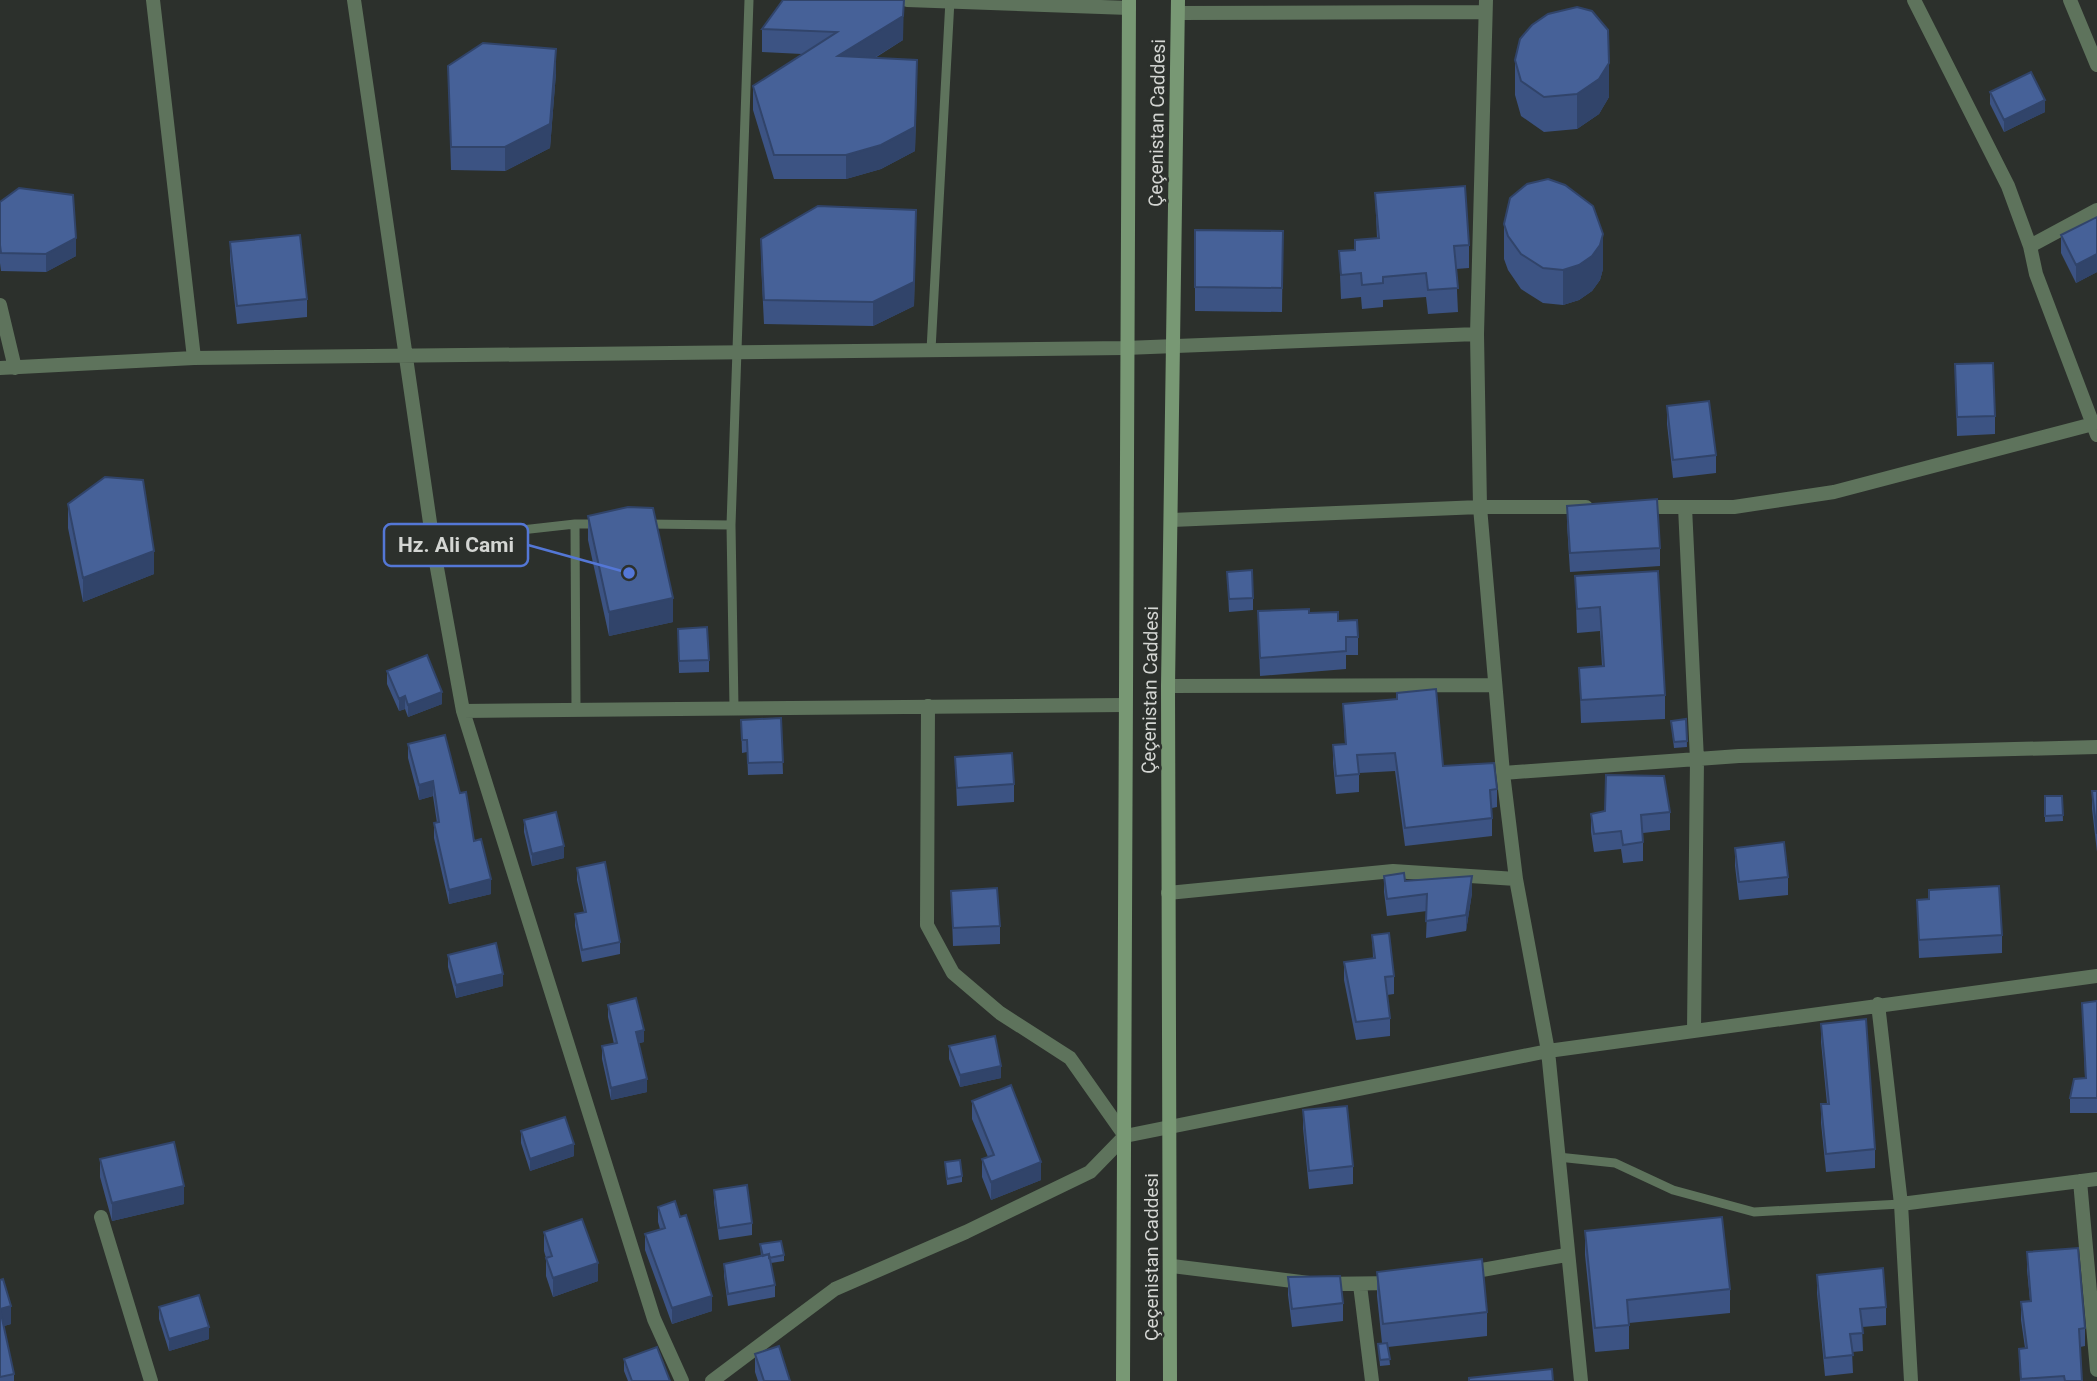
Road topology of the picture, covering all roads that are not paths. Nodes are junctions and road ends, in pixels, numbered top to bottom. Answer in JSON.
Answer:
{"nodes":[{"id":1,"x":153,"y":0,"type":"edge"},
{"id":2,"x":354,"y":0,"type":"edge"},
{"id":3,"x":749,"y":0,"type":"edge"},
{"id":4,"x":907,"y":0,"type":"edge"},
{"id":5,"x":1914,"y":0,"type":"edge"},
{"id":6,"x":2070,"y":0,"type":"edge"},
{"id":7,"x":950,"y":1,"type":"edge"},
{"id":8,"x":1129,"y":4,"type":"edge"},
{"id":9,"x":1306,"y":6,"type":"edge"},
{"id":10,"x":1485,"y":6,"type":"edge"},
{"id":11,"x":1178,"y":7,"type":"edge"},
{"id":12,"x":2097,"y":65,"type":"edge"},
{"id":13,"x":2097,"y":210,"type":"edge"},
{"id":14,"x":2030,"y":246,"type":"junction"},
{"id":15,"x":0,"y":305,"type":"edge"},
{"id":16,"x":1476,"y":334,"type":"junction"},
{"id":17,"x":1174,"y":346,"type":"junction"},
{"id":18,"x":1125,"y":348,"type":"junction"},
{"id":19,"x":931,"y":350,"type":"junction"},
{"id":20,"x":738,"y":351,"type":"junction"},
{"id":21,"x":407,"y":354,"type":"junction"},
{"id":22,"x":194,"y":358,"type":"junction"},
{"id":23,"x":7,"y":368,"type":"edge"},
{"id":24,"x":2095,"y":430,"type":"edge"},
{"id":25,"x":1480,"y":507,"type":"junction"},
{"id":26,"x":1685,"y":507,"type":"junction"},
{"id":27,"x":1171,"y":520,"type":"junction"},
{"id":28,"x":575,"y":524,"type":"junction"},
{"id":29,"x":614,"y":524,"type":"edge"},
{"id":30,"x":640,"y":524,"type":"edge"},
{"id":31,"x":731,"y":525,"type":"junction"},
{"id":32,"x":433,"y":540,"type":"junction"},
{"id":33,"x":1494,"y":685,"type":"junction"},
{"id":34,"x":1168,"y":686,"type":"junction"},
{"id":35,"x":1124,"y":705,"type":"junction"},
{"id":36,"x":928,"y":706,"type":"junction"},
{"id":37,"x":734,"y":708,"type":"junction"},
{"id":38,"x":576,"y":710,"type":"junction"},
{"id":39,"x":463,"y":711,"type":"junction"},
{"id":40,"x":2097,"y":747,"type":"edge"},
{"id":41,"x":1697,"y":760,"type":"junction"},
{"id":42,"x":1503,"y":773,"type":"junction"},
{"id":43,"x":1516,"y":879,"type":"junction"},
{"id":44,"x":1168,"y":893,"type":"junction"},
{"id":45,"x":2097,"y":976,"type":"edge"},
{"id":46,"x":1878,"y":1004,"type":"junction"},
{"id":47,"x":1694,"y":1031,"type":"junction"},
{"id":48,"x":1548,"y":1051,"type":"junction"},
{"id":49,"x":1170,"y":1125,"type":"junction"},
{"id":50,"x":1125,"y":1136,"type":"junction"},
{"id":51,"x":1558,"y":1157,"type":"junction"},
{"id":52,"x":2097,"y":1179,"type":"edge"},
{"id":53,"x":2080,"y":1181,"type":"junction"},
{"id":54,"x":1901,"y":1204,"type":"junction"},
{"id":55,"x":102,"y":1217,"type":"dead end"},
{"id":56,"x":1566,"y":1255,"type":"junction"},
{"id":57,"x":1172,"y":1266,"type":"junction"},
{"id":58,"x":1452,"y":1276,"type":"edge"},
{"id":59,"x":1414,"y":1283,"type":"edge"},
{"id":60,"x":1360,"y":1285,"type":"junction"},
{"id":61,"x":2097,"y":1370,"type":"edge"},
{"id":62,"x":151,"y":1381,"type":"edge"},
{"id":63,"x":682,"y":1381,"type":"edge"},
{"id":64,"x":712,"y":1381,"type":"edge"},
{"id":65,"x":1123,"y":1381,"type":"edge"},
{"id":66,"x":1170,"y":1381,"type":"edge"},
{"id":67,"x":1372,"y":1381,"type":"edge"},
{"id":68,"x":1581,"y":1381,"type":"edge"},
{"id":69,"x":1911,"y":1381,"type":"edge"}],
"edges":[{"from":1,"to":22,"type":"street"},
{"from":2,"to":21,"type":"street"},
{"from":3,"to":20,"type":"lane"},
{"from":4,"to":7,"type":"street"},
{"from":5,"to":14,"type":"street"},
{"from":6,"to":12,"type":"street"},
{"from":7,"to":8,"type":"street"},
{"from":7,"to":19,"type":"lane"},
{"from":8,"to":18,"type":"main road","name":"Çeçenistan Caddesi"},
{"from":9,"to":10,"type":"street"},
{"from":9,"to":11,"type":"street"},
{"from":10,"to":16,"type":"street"},
{"from":11,"to":17,"type":"main road","name":"Çeçenistan Caddesi"},
{"from":13,"to":14,"type":"street"},
{"from":14,"to":24,"type":"street"},
{"from":15,"to":23,"type":"street"},
{"from":16,"to":17,"type":"street"},
{"from":16,"to":25,"type":"street"},
{"from":17,"to":18,"type":"street"},
{"from":17,"to":27,"type":"main road","name":"Çeçenistan Caddesi"},
{"from":18,"to":19,"type":"street"},
{"from":18,"to":35,"type":"main road","name":"Çeçenistan Caddesi"},
{"from":19,"to":20,"type":"street"},
{"from":20,"to":21,"type":"street"},
{"from":20,"to":31,"type":"lane"},
{"from":21,"to":22,"type":"street"},
{"from":21,"to":32,"type":"street"},
{"from":22,"to":23,"type":"street"},
{"from":24,"to":26,"type":"street"},
{"from":25,"to":26,"type":"street"},
{"from":25,"to":27,"type":"street"},
{"from":25,"to":33,"type":"street"},
{"from":26,"to":41,"type":"street"},
{"from":27,"to":34,"type":"main road","name":"Çeçenistan Caddesi"},
{"from":28,"to":29,"type":"lane"},
{"from":28,"to":32,"type":"lane"},
{"from":28,"to":38,"type":"lane"},
{"from":30,"to":31,"type":"lane"},
{"from":31,"to":37,"type":"lane"},
{"from":32,"to":39,"type":"street"},
{"from":33,"to":34,"type":"street"},
{"from":33,"to":42,"type":"street"},
{"from":34,"to":44,"type":"main road","name":"Çeçenistan Caddesi"},
{"from":35,"to":36,"type":"street"},
{"from":35,"to":50,"type":"main road","name":"Çeçenistan Caddesi"},
{"from":36,"to":37,"type":"street"},
{"from":36,"to":50,"type":"street"},
{"from":37,"to":38,"type":"street"},
{"from":38,"to":39,"type":"street"},
{"from":39,"to":63,"type":"street"},
{"from":40,"to":41,"type":"street"},
{"from":41,"to":42,"type":"street"},
{"from":41,"to":47,"type":"street"},
{"from":42,"to":43,"type":"street"},
{"from":43,"to":44,"type":"street"},
{"from":43,"to":48,"type":"street"},
{"from":44,"to":49,"type":"main road","name":"Çeçenistan Caddesi"},
{"from":45,"to":46,"type":"street"},
{"from":46,"to":47,"type":"street"},
{"from":46,"to":54,"type":"street"},
{"from":47,"to":48,"type":"street"},
{"from":48,"to":49,"type":"street"},
{"from":48,"to":51,"type":"street"},
{"from":49,"to":50,"type":"street"},
{"from":49,"to":57,"type":"main road","name":"Çeçenistan Caddesi"},
{"from":50,"to":64,"type":"street"},
{"from":50,"to":65,"type":"main road","name":"Çeçenistan Caddesi"},
{"from":51,"to":54,"type":"lane"},
{"from":51,"to":56,"type":"street"},
{"from":52,"to":53,"type":"street"},
{"from":53,"to":54,"type":"street"},
{"from":53,"to":61,"type":"street"},
{"from":54,"to":69,"type":"street"},
{"from":55,"to":62,"type":"street"},
{"from":56,"to":58,"type":"street"},
{"from":56,"to":68,"type":"street"},
{"from":57,"to":60,"type":"street"},
{"from":57,"to":66,"type":"main road","name":"Çeçenistan Caddesi"},
{"from":59,"to":60,"type":"street"},
{"from":60,"to":67,"type":"street"}]}
